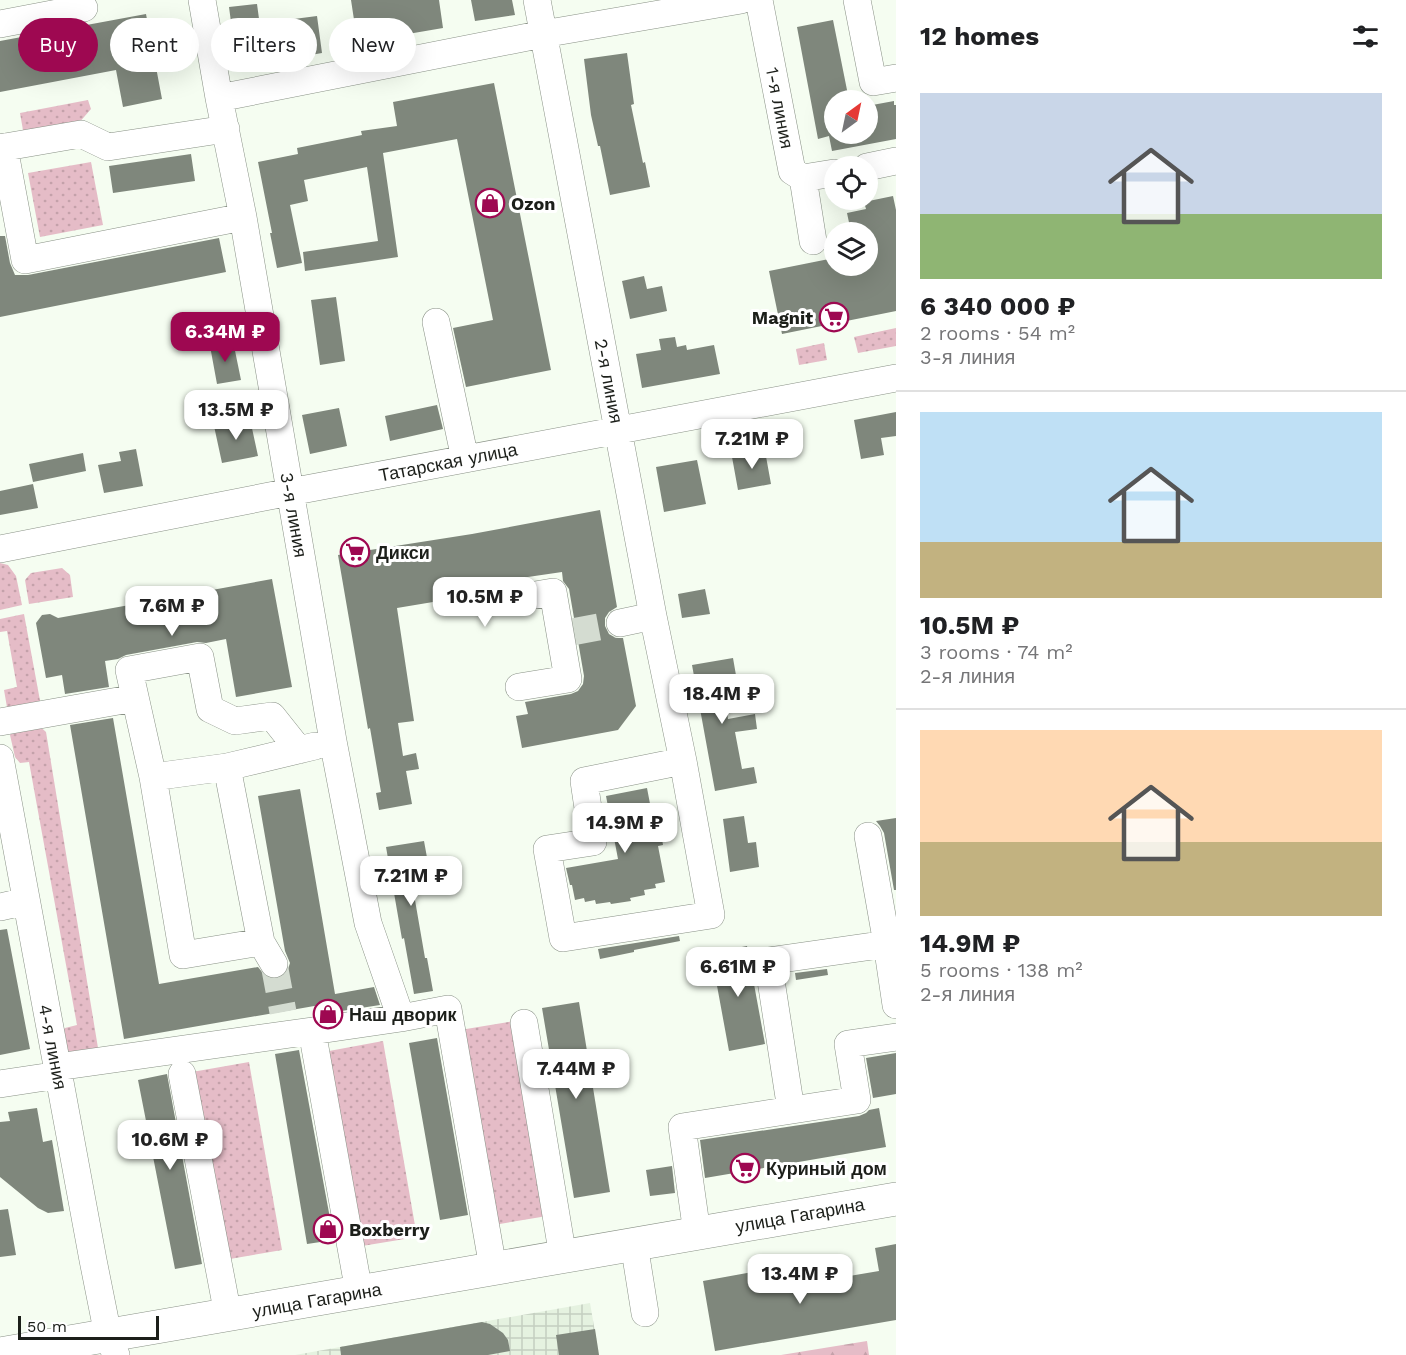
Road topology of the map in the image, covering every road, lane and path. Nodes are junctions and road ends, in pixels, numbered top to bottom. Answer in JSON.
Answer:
{"nodes":[{"id":1,"x":202,"y":0,"type":"edge"},
{"id":2,"x":537,"y":0,"type":"edge"},
{"id":3,"x":735,"y":0,"type":"edge"},
{"id":4,"x":741,"y":0,"type":"edge"},
{"id":5,"x":759,"y":0,"type":"edge"},
{"id":6,"x":857,"y":0,"type":"edge"},
{"id":7,"x":84,"y":8,"type":"dead end"},
{"id":8,"x":0,"y":24,"type":"edge"},
{"id":9,"x":543,"y":34,"type":"junction"},
{"id":10,"x":896,"y":78,"type":"edge"},
{"id":11,"x":219,"y":98,"type":"junction"},
{"id":12,"x":226,"y":129,"type":"junction"},
{"id":13,"x":2,"y":148,"type":"edge"},
{"id":14,"x":896,"y":162,"type":"edge"},
{"id":15,"x":878,"y":165,"type":"edge"},
{"id":16,"x":824,"y":175,"type":"edge"},
{"id":17,"x":803,"y":178,"type":"junction"},
{"id":18,"x":243,"y":217,"type":"junction"},
{"id":19,"x":813,"y":241,"type":"dead end"},
{"id":20,"x":436,"y":322,"type":"dead end"},
{"id":21,"x":896,"y":378,"type":"edge"},
{"id":22,"x":619,"y":430,"type":"junction"},
{"id":23,"x":465,"y":459,"type":"junction"},
{"id":24,"x":290,"y":492,"type":"junction"},
{"id":25,"x":0,"y":549,"type":"edge"},
{"id":26,"x":506,"y":600,"type":"dead end"},
{"id":27,"x":653,"y":616,"type":"junction"},
{"id":28,"x":620,"y":623,"type":"tunnel mouth"},
{"id":29,"x":519,"y":687,"type":"dead end"},
{"id":30,"x":135,"y":698,"type":"junction"},
{"id":31,"x":0,"y":722,"type":"edge"},
{"id":32,"x":333,"y":741,"type":"junction"},
{"id":33,"x":299,"y":750,"type":"junction"},
{"id":34,"x":0,"y":758,"type":"edge"},
{"id":35,"x":683,"y":761,"type":"junction"},
{"id":36,"x":227,"y":766,"type":"junction"},
{"id":37,"x":153,"y":777,"type":"junction"},
{"id":38,"x":3,"y":794,"type":"edge"},
{"id":39,"x":868,"y":836,"type":"dead end"},
{"id":40,"x":26,"y":901,"type":"junction"},
{"id":41,"x":0,"y":907,"type":"edge"},
{"id":42,"x":887,"y":944,"type":"junction"},
{"id":43,"x":896,"y":1005,"type":"edge"},
{"id":44,"x":401,"y":1018,"type":"junction"},
{"id":45,"x":524,"y":1023,"type":"dead end"},
{"id":46,"x":294,"y":1026,"type":"junction"},
{"id":47,"x":896,"y":1037,"type":"edge"},
{"id":48,"x":58,"y":1071,"type":"junction"},
{"id":49,"x":182,"y":1074,"type":"dead end"},
{"id":50,"x":0,"y":1084,"type":"edge"},
{"id":51,"x":791,"y":1110,"type":"junction"},
{"id":52,"x":896,"y":1199,"type":"edge"},
{"id":53,"x":896,"y":1218,"type":"edge"},
{"id":54,"x":697,"y":1233,"type":"junction"},
{"id":55,"x":635,"y":1252,"type":"junction"},
{"id":56,"x":563,"y":1257,"type":"junction"},
{"id":57,"x":493,"y":1268,"type":"junction"},
{"id":58,"x":359,"y":1292,"type":"junction"},
{"id":59,"x":645,"y":1313,"type":"dead end"},
{"id":60,"x":228,"y":1315,"type":"junction"},
{"id":61,"x":108,"y":1351,"type":"edge"},
{"id":62,"x":0,"y":1354,"type":"edge"}],
"edges":[{"from":1,"to":11,"type":"street","name":"3-я линия"},
{"from":2,"to":9,"type":"street","name":"2-я линия"},
{"from":3,"to":4,"type":"street"},
{"from":3,"to":9,"type":"street"},
{"from":5,"to":17,"type":"street","name":"1-я линия"},
{"from":6,"to":10,"type":"street"},
{"from":7,"to":8,"type":"street"},
{"from":9,"to":11,"type":"street"},
{"from":9,"to":22,"type":"street","name":"2-я линия"},
{"from":11,"to":12,"type":"street","name":"3-я линия"},
{"from":12,"to":13,"type":"street"},
{"from":12,"to":18,"type":"street","name":"3-я линия"},
{"from":13,"to":18,"type":"street"},
{"from":14,"to":15,"type":"street"},
{"from":16,"to":17,"type":"street"},
{"from":17,"to":19,"type":"street"},
{"from":18,"to":24,"type":"street","name":"3-я линия"},
{"from":20,"to":23,"type":"street"},
{"from":21,"to":22,"type":"street","name":"Татарская улица"},
{"from":22,"to":23,"type":"street","name":"Татарская улица"},
{"from":22,"to":27,"type":"street","name":"2-я линия"},
{"from":23,"to":24,"type":"street","name":"Татарская улица"},
{"from":24,"to":25,"type":"street","name":"Татарская улица"},
{"from":24,"to":32,"type":"street","name":"3-я линия"},
{"from":26,"to":29,"type":"street"},
{"from":27,"to":28,"type":"street"},
{"from":27,"to":35,"type":"street","name":"2-я линия"},
{"from":30,"to":31,"type":"street"},
{"from":30,"to":33,"type":"street"},
{"from":30,"to":37,"type":"street"},
{"from":32,"to":33,"type":"street"},
{"from":32,"to":44,"type":"street","name":"3-я линия"},
{"from":33,"to":36,"type":"street"},
{"from":34,"to":38,"type":"street","name":"4-я линия"},
{"from":35,"to":35,"type":"street","name":"2-я линия"},
{"from":36,"to":37,"type":"street"},
{"from":36,"to":37,"type":"street"},
{"from":38,"to":40,"type":"street","name":"4-я линия"},
{"from":39,"to":42,"type":"street"},
{"from":40,"to":41,"type":"street"},
{"from":40,"to":48,"type":"street","name":"4-я линия"},
{"from":42,"to":43,"type":"street"},
{"from":42,"to":51,"type":"street"},
{"from":44,"to":46,"type":"street"},
{"from":44,"to":57,"type":"street"},
{"from":45,"to":56,"type":"street"},
{"from":46,"to":48,"type":"street"},
{"from":46,"to":58,"type":"street"},
{"from":47,"to":51,"type":"street"},
{"from":48,"to":50,"type":"street"},
{"from":48,"to":61,"type":"street","name":"4-я линия"},
{"from":49,"to":60,"type":"street"},
{"from":51,"to":54,"type":"street"},
{"from":52,"to":54,"type":"main road","name":"улица Гагарина"},
{"from":53,"to":55,"type":"main road","name":"улица Гагарина"},
{"from":54,"to":55,"type":"main road","name":"улица Гагарина"},
{"from":55,"to":56,"type":"main road","name":"улица Гагарина"},
{"from":55,"to":59,"type":"street"},
{"from":55,"to":61,"type":"main road","name":"улица Гагарина"},
{"from":56,"to":57,"type":"main road","name":"улица Гагарина"},
{"from":57,"to":58,"type":"main road","name":"улица Гагарина"},
{"from":58,"to":60,"type":"main road","name":"улица Гагарина"},
{"from":60,"to":61,"type":"main road","name":"улица Гагарина"},
{"from":61,"to":62,"type":"main road","name":"улица Гагарина"}]}
